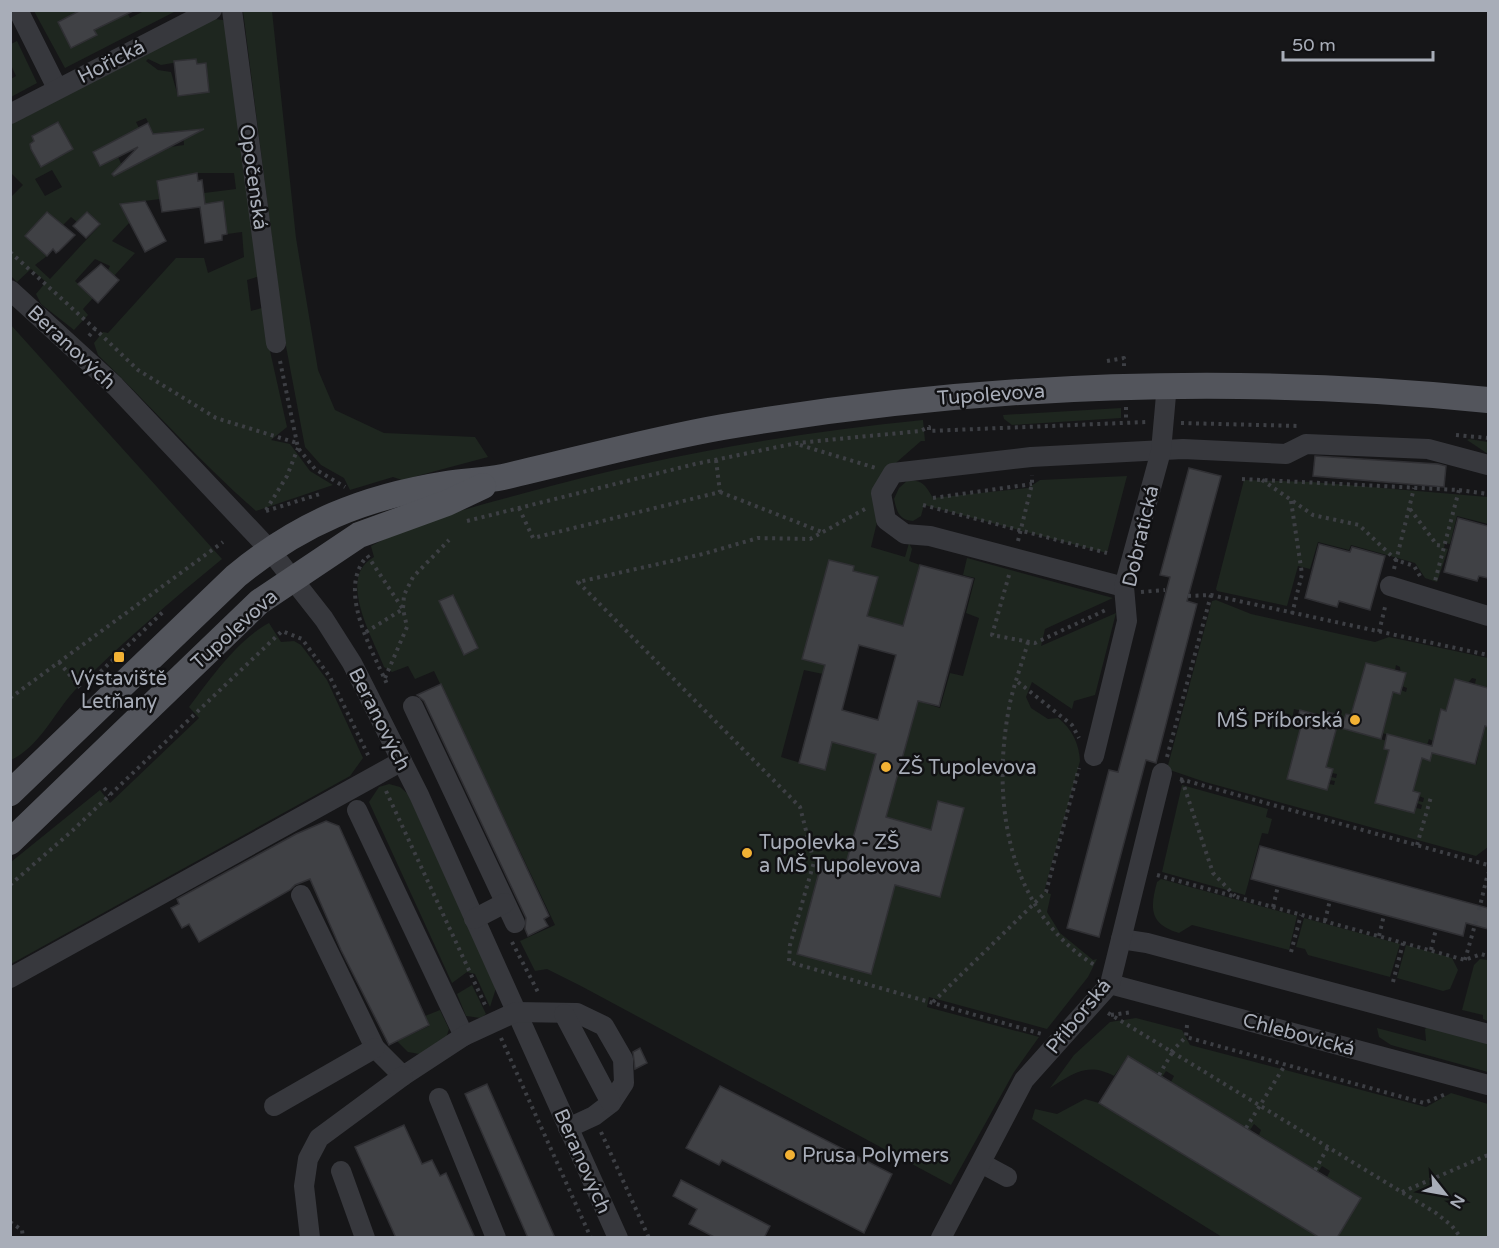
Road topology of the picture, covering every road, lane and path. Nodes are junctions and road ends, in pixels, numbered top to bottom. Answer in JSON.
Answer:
{"nodes":[{"id":1,"x":18,"y":10,"type":"edge"},
{"id":2,"x":212,"y":10,"type":"edge"},
{"id":3,"x":232,"y":10,"type":"edge"},
{"id":4,"x":57,"y":88,"type":"junction"},
{"id":5,"x":10,"y":114,"type":"edge"},
{"id":6,"x":10,"y":252,"type":"edge"},
{"id":7,"x":10,"y":290,"type":"edge"},
{"id":8,"x":95,"y":329,"type":"junction"},
{"id":9,"x":276,"y":343,"type":"joint"},
{"id":10,"x":76,"y":350,"type":"junction"},
{"id":11,"x":1167,"y":384,"type":"junction"},
{"id":12,"x":1488,"y":400,"type":"edge"},
{"id":13,"x":1165,"y":423,"type":"junction"},
{"id":14,"x":1307,"y":426,"type":"dead end"},
{"id":15,"x":1449,"y":435,"type":"dead end"},
{"id":16,"x":1488,"y":438,"type":"edge"},
{"id":17,"x":297,"y":443,"type":"junction"},
{"id":18,"x":797,"y":443,"type":"junction"},
{"id":19,"x":298,"y":448,"type":"junction"},
{"id":20,"x":1161,"y":451,"type":"junction"},
{"id":21,"x":716,"y":460,"type":"junction"},
{"id":22,"x":1488,"y":465,"type":"edge"},
{"id":23,"x":893,"y":473,"type":"junction"},
{"id":24,"x":500,"y":478,"type":"junction"},
{"id":25,"x":1242,"y":478,"type":"dead end"},
{"id":26,"x":1260,"y":478,"type":"junction"},
{"id":27,"x":1032,"y":484,"type":"dead end"},
{"id":28,"x":345,"y":487,"type":"dead end"},
{"id":29,"x":1414,"y":488,"type":"junction"},
{"id":30,"x":1459,"y":490,"type":"junction"},
{"id":31,"x":326,"y":492,"type":"dead end"},
{"id":32,"x":720,"y":492,"type":"junction"},
{"id":33,"x":1488,"y":494,"type":"edge"},
{"id":34,"x":933,"y":498,"type":"dead end"},
{"id":35,"x":882,"y":500,"type":"junction"},
{"id":36,"x":1291,"y":501,"type":"junction"},
{"id":37,"x":923,"y":505,"type":"dead end"},
{"id":38,"x":519,"y":508,"type":"junction"},
{"id":39,"x":1409,"y":509,"type":"junction"},
{"id":40,"x":456,"y":523,"type":"dead end"},
{"id":41,"x":822,"y":532,"type":"junction"},
{"id":42,"x":448,"y":540,"type":"dead end"},
{"id":43,"x":224,"y":542,"type":"dead end"},
{"id":44,"x":1443,"y":546,"type":"junction"},
{"id":45,"x":269,"y":549,"type":"junction"},
{"id":46,"x":1107,"y":553,"type":"dead end"},
{"id":47,"x":367,"y":555,"type":"dead end"},
{"id":48,"x":1396,"y":560,"type":"junction"},
{"id":49,"x":363,"y":561,"type":"dead end"},
{"id":50,"x":293,"y":578,"type":"junction"},
{"id":51,"x":1434,"y":585,"type":"dead end"},
{"id":52,"x":1390,"y":586,"type":"junction"},
{"id":53,"x":1165,"y":590,"type":"dead end"},
{"id":54,"x":1125,"y":594,"type":"junction"},
{"id":55,"x":1211,"y":595,"type":"junction"},
{"id":56,"x":1188,"y":596,"type":"dead end"},
{"id":57,"x":403,"y":609,"type":"junction"},
{"id":58,"x":1292,"y":614,"type":"junction"},
{"id":59,"x":1488,"y":616,"type":"edge"},
{"id":60,"x":366,"y":632,"type":"junction"},
{"id":61,"x":1378,"y":632,"type":"junction"},
{"id":62,"x":1028,"y":642,"type":"dead end"},
{"id":63,"x":1035,"y":643,"type":"dead end"},
{"id":64,"x":1488,"y":655,"type":"edge"},
{"id":65,"x":59,"y":662,"type":"junction"},
{"id":66,"x":384,"y":678,"type":"junction"},
{"id":67,"x":1018,"y":682,"type":"junction"},
{"id":68,"x":388,"y":687,"type":"dead end"},
{"id":69,"x":82,"y":690,"type":"dead end"},
{"id":70,"x":10,"y":698,"type":"edge"},
{"id":71,"x":413,"y":706,"type":"dead end"},
{"id":72,"x":187,"y":710,"type":"dead end"},
{"id":73,"x":193,"y":716,"type":"junction"},
{"id":74,"x":1089,"y":752,"type":"junction"},
{"id":75,"x":439,"y":761,"type":"junction"},
{"id":76,"x":406,"y":769,"type":"junction"},
{"id":77,"x":1162,"y":773,"type":"junction"},
{"id":78,"x":377,"y":774,"type":"junction"},
{"id":79,"x":1182,"y":779,"type":"junction"},
{"id":80,"x":104,"y":788,"type":"dead end"},
{"id":81,"x":10,"y":793,"type":"edge"},
{"id":82,"x":110,"y":795,"type":"junction"},
{"id":83,"x":1431,"y":797,"type":"dead end"},
{"id":84,"x":357,"y":810,"type":"dead end"},
{"id":85,"x":13,"y":836,"type":"edge"},
{"id":86,"x":1417,"y":846,"type":"junction"},
{"id":87,"x":1488,"y":865,"type":"edge"},
{"id":88,"x":1139,"y":870,"type":"junction"},
{"id":89,"x":1488,"y":873,"type":"edge"},
{"id":90,"x":10,"y":885,"type":"edge"},
{"id":91,"x":1278,"y":886,"type":"dead end"},
{"id":92,"x":302,"y":895,"type":"dead end"},
{"id":93,"x":1236,"y":897,"type":"junction"},
{"id":94,"x":1330,"y":900,"type":"dead end"},
{"id":95,"x":506,"y":903,"type":"junction"},
{"id":96,"x":1034,"y":904,"type":"junction"},
{"id":97,"x":1273,"y":907,"type":"junction"},
{"id":98,"x":1479,"y":910,"type":"dead end"},
{"id":99,"x":1301,"y":915,"type":"junction"},
{"id":100,"x":1384,"y":915,"type":"dead end"},
{"id":101,"x":474,"y":919,"type":"junction"},
{"id":102,"x":1325,"y":921,"type":"junction"},
{"id":103,"x":1476,"y":921,"type":"dead end"},
{"id":104,"x":515,"y":923,"type":"dead end"},
{"id":105,"x":1436,"y":929,"type":"dead end"},
{"id":106,"x":1379,"y":936,"type":"junction"},
{"id":107,"x":1121,"y":939,"type":"junction"},
{"id":108,"x":1403,"y":943,"type":"junction"},
{"id":109,"x":1431,"y":950,"type":"junction"},
{"id":110,"x":1292,"y":952,"type":"dead end"},
{"id":111,"x":1488,"y":956,"type":"edge"},
{"id":112,"x":1466,"y":960,"type":"junction"},
{"id":113,"x":10,"y":978,"type":"edge"},
{"id":114,"x":1102,"y":980,"type":"junction"},
{"id":115,"x":1393,"y":982,"type":"dead end"},
{"id":116,"x":933,"y":1003,"type":"junction"},
{"id":117,"x":1136,"y":1011,"type":"dead end"},
{"id":118,"x":516,"y":1012,"type":"junction"},
{"id":119,"x":564,"y":1014,"type":"junction"},
{"id":120,"x":493,"y":1022,"type":"junction"},
{"id":121,"x":1177,"y":1022,"type":"dead end"},
{"id":122,"x":1488,"y":1034,"type":"edge"},
{"id":123,"x":1048,"y":1035,"type":"dead end"},
{"id":124,"x":464,"y":1036,"type":"junction"},
{"id":125,"x":1186,"y":1037,"type":"junction"},
{"id":126,"x":375,"y":1048,"type":"junction"},
{"id":127,"x":1172,"y":1052,"type":"junction"},
{"id":128,"x":1285,"y":1065,"type":"junction"},
{"id":129,"x":1159,"y":1075,"type":"dead end"},
{"id":130,"x":403,"y":1076,"type":"junction"},
{"id":131,"x":1488,"y":1085,"type":"edge"},
{"id":132,"x":1451,"y":1092,"type":"dead end"},
{"id":133,"x":439,"y":1098,"type":"dead end"},
{"id":134,"x":611,"y":1102,"type":"junction"},
{"id":135,"x":274,"y":1106,"type":"dead end"},
{"id":136,"x":1260,"y":1106,"type":"junction"},
{"id":137,"x":568,"y":1128,"type":"junction"},
{"id":138,"x":1246,"y":1128,"type":"dead end"},
{"id":139,"x":600,"y":1130,"type":"dead end"},
{"id":140,"x":1328,"y":1147,"type":"junction"},
{"id":141,"x":1488,"y":1155,"type":"edge"},
{"id":142,"x":981,"y":1163,"type":"junction"},
{"id":143,"x":1315,"y":1170,"type":"dead end"},
{"id":144,"x":341,"y":1171,"type":"dead end"},
{"id":145,"x":1007,"y":1177,"type":"dead end"},
{"id":146,"x":1402,"y":1192,"type":"junction"},
{"id":147,"x":10,"y":1221,"type":"edge"},
{"id":148,"x":23,"y":1238,"type":"edge"},
{"id":149,"x":310,"y":1238,"type":"edge"},
{"id":150,"x":365,"y":1238,"type":"edge"},
{"id":151,"x":496,"y":1238,"type":"edge"},
{"id":152,"x":591,"y":1238,"type":"edge"},
{"id":153,"x":618,"y":1238,"type":"edge"},
{"id":154,"x":649,"y":1238,"type":"edge"},
{"id":155,"x":941,"y":1238,"type":"edge"},
{"id":156,"x":1461,"y":1238,"type":"edge"}],
"edges":[{"from":1,"to":4,"type":"street"},
{"from":2,"to":4,"type":"street","name":"Hořická"},
{"from":3,"to":9,"type":"street","name":"Opočenská"},
{"from":4,"to":5,"type":"street","name":"Hořická"},
{"from":6,"to":8,"type":"path"},
{"from":7,"to":10,"type":"street","name":"Beranových"},
{"from":8,"to":10,"type":"path"},
{"from":8,"to":17,"type":"path"},
{"from":9,"to":17,"type":"path"},
{"from":10,"to":45,"type":"street","name":"Beranových"},
{"from":11,"to":12,"type":"main road","name":"Tupolevova"},
{"from":11,"to":13,"type":"street","name":"Dobratická"},
{"from":11,"to":24,"type":"main road","name":"Tupolevova"},
{"from":13,"to":14,"type":"path"},
{"from":13,"to":18,"type":"path"},
{"from":13,"to":20,"type":"street","name":"Dobratická"},
{"from":15,"to":16,"type":"path"},
{"from":17,"to":19,"type":"path"},
{"from":18,"to":21,"type":"path"},
{"from":18,"to":23,"type":"path"},
{"from":19,"to":28,"type":"path"},
{"from":19,"to":31,"type":"path"},
{"from":20,"to":22,"type":"street"},
{"from":20,"to":23,"type":"street"},
{"from":20,"to":54,"type":"street","name":"Dobratická"},
{"from":21,"to":32,"type":"path"},
{"from":21,"to":38,"type":"path"},
{"from":23,"to":35,"type":"street"},
{"from":24,"to":45,"type":"main road","name":"Tupolevova"},
{"from":24,"to":50,"type":"main road","name":"Tupolevova"},
{"from":25,"to":26,"type":"path"},
{"from":26,"to":29,"type":"path"},
{"from":26,"to":36,"type":"path"},
{"from":27,"to":34,"type":"path"},
{"from":29,"to":30,"type":"path"},
{"from":29,"to":39,"type":"path"},
{"from":30,"to":33,"type":"path"},
{"from":30,"to":44,"type":"path"},
{"from":32,"to":38,"type":"path"},
{"from":32,"to":41,"type":"path"},
{"from":35,"to":41,"type":"path"},
{"from":35,"to":54,"type":"street"},
{"from":36,"to":48,"type":"path"},
{"from":36,"to":58,"type":"path"},
{"from":37,"to":46,"type":"path"},
{"from":38,"to":40,"type":"path"},
{"from":39,"to":44,"type":"path"},
{"from":39,"to":48,"type":"path"},
{"from":41,"to":116,"type":"path"},
{"from":42,"to":57,"type":"path"},
{"from":43,"to":65,"type":"path"},
{"from":44,"to":51,"type":"path"},
{"from":45,"to":50,"type":"street","name":"Beranových"},
{"from":45,"to":81,"type":"main road","name":"Tupolevova"},
{"from":47,"to":57,"type":"path"},
{"from":48,"to":52,"type":"path"},
{"from":49,"to":60,"type":"path"},
{"from":50,"to":76,"type":"street","name":"Beranových"},
{"from":50,"to":85,"type":"main road","name":"Tupolevova"},
{"from":52,"to":59,"type":"street"},
{"from":52,"to":61,"type":"path"},
{"from":53,"to":54,"type":"path"},
{"from":54,"to":63,"type":"path"},
{"from":54,"to":74,"type":"street","name":"Dobratická"},
{"from":55,"to":56,"type":"path"},
{"from":55,"to":58,"type":"path"},
{"from":55,"to":77,"type":"path"},
{"from":57,"to":60,"type":"path"},
{"from":57,"to":66,"type":"path"},
{"from":58,"to":61,"type":"path"},
{"from":60,"to":66,"type":"path"},
{"from":61,"to":64,"type":"path"},
{"from":62,"to":67,"type":"path"},
{"from":65,"to":69,"type":"path"},
{"from":65,"to":70,"type":"path"},
{"from":66,"to":68,"type":"path"},
{"from":67,"to":74,"type":"path"},
{"from":67,"to":96,"type":"path"},
{"from":71,"to":75,"type":"street"},
{"from":72,"to":73,"type":"path"},
{"from":73,"to":78,"type":"path"},
{"from":73,"to":82,"type":"path"},
{"from":74,"to":96,"type":"path"},
{"from":75,"to":76,"type":"street"},
{"from":75,"to":95,"type":"street"},
{"from":76,"to":78,"type":"street"},
{"from":76,"to":101,"type":"street","name":"Beranových"},
{"from":77,"to":79,"type":"path"},
{"from":77,"to":88,"type":"street","name":"Příborská"},
{"from":78,"to":113,"type":"street"},
{"from":78,"to":120,"type":"path"},
{"from":79,"to":86,"type":"path"},
{"from":79,"to":93,"type":"path"},
{"from":80,"to":82,"type":"path"},
{"from":82,"to":90,"type":"path"},
{"from":83,"to":86,"type":"path"},
{"from":84,"to":124,"type":"street"},
{"from":86,"to":87,"type":"path"},
{"from":88,"to":93,"type":"path"},
{"from":88,"to":107,"type":"street","name":"Příborská"},
{"from":89,"to":98,"type":"path"},
{"from":91,"to":97,"type":"path"},
{"from":92,"to":126,"type":"street"},
{"from":93,"to":97,"type":"path"},
{"from":94,"to":102,"type":"path"},
{"from":95,"to":101,"type":"street"},
{"from":95,"to":104,"type":"street"},
{"from":96,"to":114,"type":"path"},
{"from":96,"to":116,"type":"path"},
{"from":97,"to":99,"type":"path"},
{"from":99,"to":102,"type":"path"},
{"from":99,"to":110,"type":"path"},
{"from":100,"to":106,"type":"path"},
{"from":101,"to":118,"type":"street","name":"Beranových"},
{"from":102,"to":106,"type":"path"},
{"from":103,"to":112,"type":"path"},
{"from":105,"to":109,"type":"path"},
{"from":106,"to":108,"type":"path"},
{"from":107,"to":114,"type":"street","name":"Příborská"},
{"from":107,"to":122,"type":"street"},
{"from":108,"to":109,"type":"path"},
{"from":108,"to":115,"type":"path"},
{"from":109,"to":112,"type":"path"},
{"from":111,"to":112,"type":"path"},
{"from":114,"to":131,"type":"street","name":"Chlebovická"},
{"from":114,"to":142,"type":"street","name":"Příborská"},
{"from":116,"to":123,"type":"path"},
{"from":117,"to":127,"type":"path"},
{"from":118,"to":119,"type":"street"},
{"from":118,"to":120,"type":"street"},
{"from":118,"to":137,"type":"street","name":"Beranových"},
{"from":119,"to":134,"type":"street"},
{"from":119,"to":134,"type":"street"},
{"from":120,"to":124,"type":"street"},
{"from":120,"to":152,"type":"path"},
{"from":121,"to":125,"type":"path"},
{"from":124,"to":130,"type":"street"},
{"from":125,"to":127,"type":"path"},
{"from":125,"to":128,"type":"path"},
{"from":126,"to":130,"type":"street"},
{"from":126,"to":135,"type":"street"},
{"from":127,"to":129,"type":"path"},
{"from":127,"to":136,"type":"path"},
{"from":128,"to":132,"type":"path"},
{"from":128,"to":136,"type":"path"},
{"from":130,"to":149,"type":"street"},
{"from":133,"to":151,"type":"street"},
{"from":134,"to":137,"type":"street"},
{"from":136,"to":138,"type":"path"},
{"from":136,"to":140,"type":"path"},
{"from":137,"to":153,"type":"street","name":"Beranových"},
{"from":139,"to":154,"type":"path"},
{"from":140,"to":143,"type":"path"},
{"from":140,"to":146,"type":"path"},
{"from":141,"to":146,"type":"path"},
{"from":142,"to":145,"type":"street"},
{"from":142,"to":155,"type":"street","name":"Příborská"},
{"from":144,"to":150,"type":"street"},
{"from":146,"to":156,"type":"path"},
{"from":147,"to":148,"type":"path"}]}
